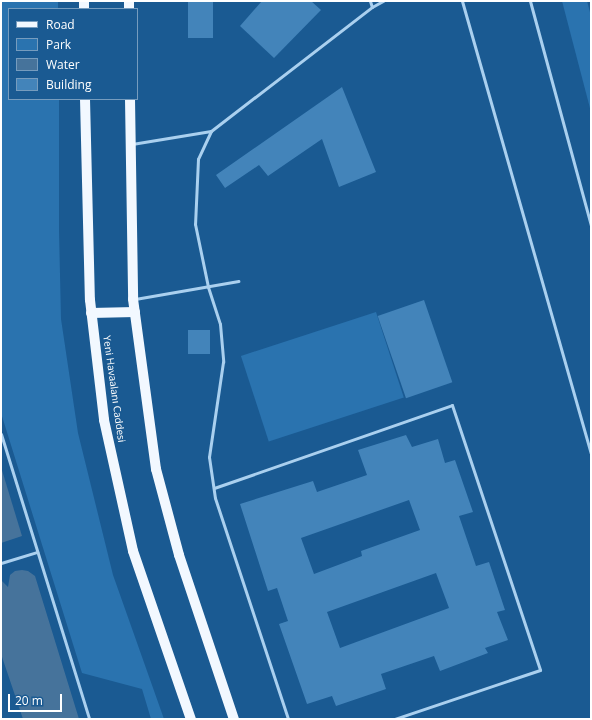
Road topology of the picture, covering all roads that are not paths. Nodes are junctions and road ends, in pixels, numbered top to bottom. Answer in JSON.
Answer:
{"nodes":[{"id":1,"x":370,"y":1,"type":"edge"},
{"id":2,"x":383,"y":1,"type":"edge"},
{"id":3,"x":462,"y":1,"type":"edge"},
{"id":4,"x":530,"y":1,"type":"edge"},
{"id":5,"x":372,"y":7,"type":"junction"},
{"id":6,"x":85,"y":100,"type":"edge"},
{"id":7,"x":130,"y":100,"type":"edge"},
{"id":8,"x":211,"y":131,"type":"junction"},
{"id":9,"x":131,"y":144,"type":"junction"},
{"id":10,"x":591,"y":226,"type":"edge"},
{"id":11,"x":238,"y":281,"type":"dead end"},
{"id":12,"x":208,"y":287,"type":"junction"},
{"id":13,"x":133,"y":299,"type":"junction"},
{"id":14,"x":135,"y":312,"type":"junction"},
{"id":15,"x":91,"y":313,"type":"junction"},
{"id":16,"x":1,"y":434,"type":"edge"},
{"id":17,"x":591,"y":453,"type":"edge"},
{"id":18,"x":214,"y":488,"type":"junction"},
{"id":19,"x":38,"y":552,"type":"junction"},
{"id":20,"x":1,"y":563,"type":"edge"},
{"id":21,"x":89,"y":719,"type":"edge"},
{"id":22,"x":191,"y":719,"type":"edge"},
{"id":23,"x":234,"y":719,"type":"edge"},
{"id":24,"x":288,"y":719,"type":"edge"},
{"id":25,"x":394,"y":719,"type":"edge"}],
"edges":[{"from":1,"to":5,"type":"lane"},
{"from":2,"to":5,"type":"lane"},
{"from":3,"to":17,"type":"lane"},
{"from":4,"to":10,"type":"lane"},
{"from":5,"to":8,"type":"lane"},
{"from":6,"to":15,"type":"main road","name":"Yeni Havaalanı Caddesi"},
{"from":7,"to":9,"type":"main road"},
{"from":8,"to":9,"type":"lane"},
{"from":8,"to":12,"type":"lane"},
{"from":9,"to":13,"type":"main road"},
{"from":11,"to":12,"type":"lane"},
{"from":12,"to":13,"type":"lane"},
{"from":12,"to":18,"type":"lane"},
{"from":13,"to":14,"type":"main road"},
{"from":14,"to":15,"type":"main road"},
{"from":14,"to":23,"type":"main road"},
{"from":15,"to":22,"type":"main road","name":"Yeni Havaalanı Caddesi"},
{"from":16,"to":19,"type":"lane"},
{"from":18,"to":24,"type":"lane"},
{"from":18,"to":25,"type":"lane"},
{"from":19,"to":20,"type":"lane"},
{"from":19,"to":21,"type":"lane"}]}
